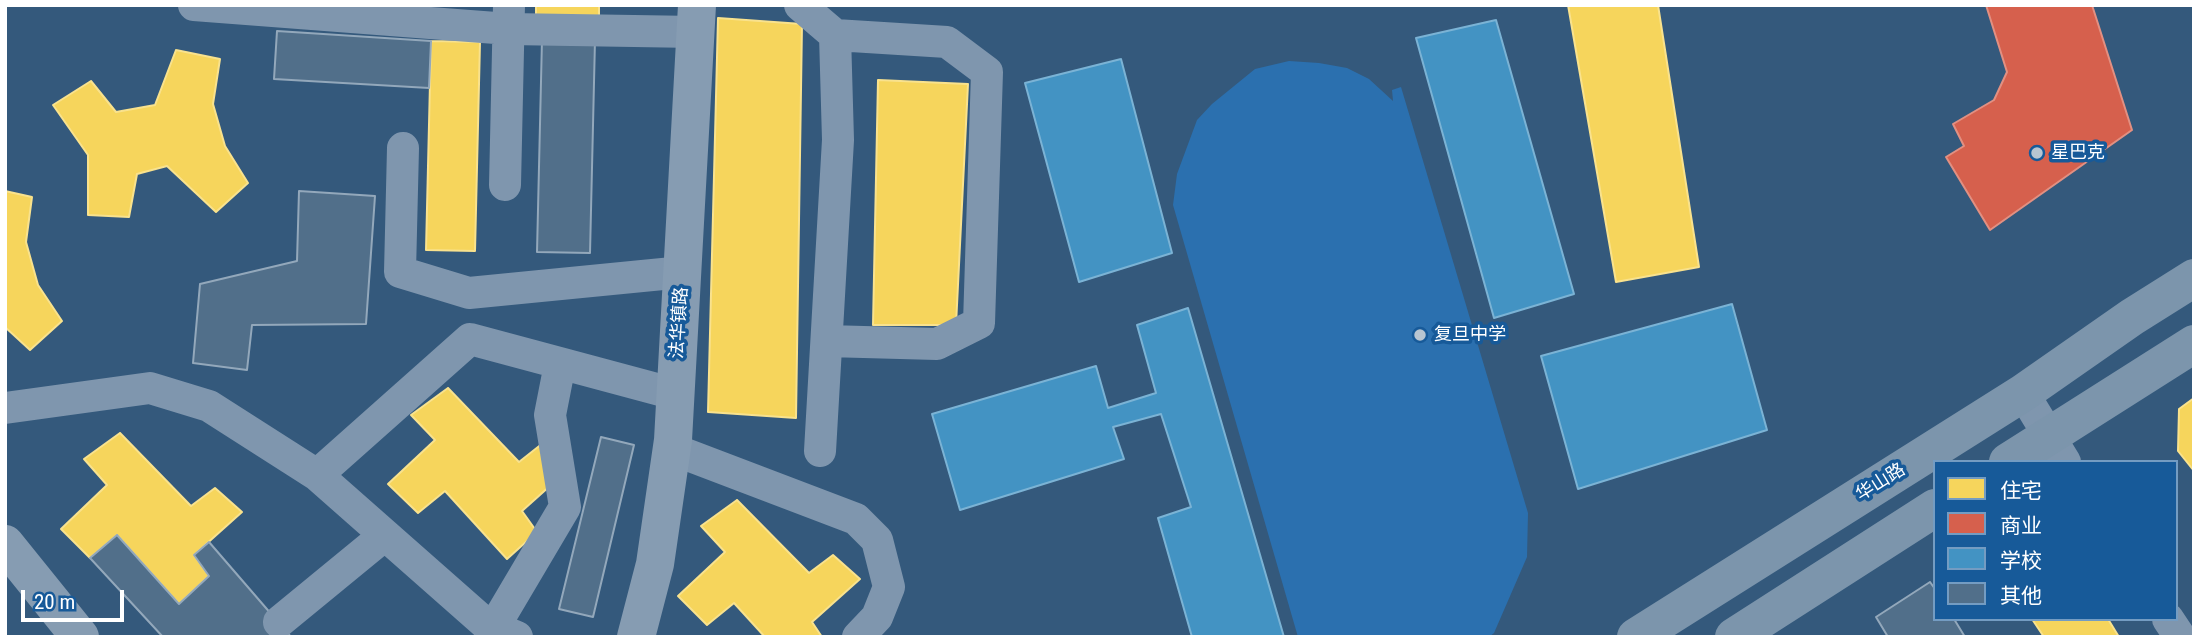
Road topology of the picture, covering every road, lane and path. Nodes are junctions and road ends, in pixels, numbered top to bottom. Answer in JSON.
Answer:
{"nodes":[{"id":1,"x":194,"y":5,"type":"edge"},
{"id":2,"x":800,"y":5,"type":"edge"},
{"id":3,"x":235,"y":7,"type":"edge"},
{"id":4,"x":374,"y":12,"type":"edge"},
{"id":5,"x":509,"y":17,"type":"edge"},
{"id":6,"x":623,"y":18,"type":"edge"},
{"id":7,"x":696,"y":18,"type":"edge"},
{"id":8,"x":835,"y":35,"type":"junction"},
{"id":9,"x":402,"y":148,"type":"dead end"},
{"id":10,"x":505,"y":185,"type":"dead end"},
{"id":11,"x":683,"y":272,"type":"junction"},
{"id":12,"x":2194,"y":278,"type":"edge"},
{"id":13,"x":827,"y":341,"type":"junction"},
{"id":14,"x":2194,"y":344,"type":"edge"},
{"id":15,"x":561,"y":364,"type":"junction"},
{"id":16,"x":2023,"y":393,"type":"junction"},
{"id":17,"x":675,"y":394,"type":"junction"},
{"id":18,"x":5,"y":408,"type":"edge"},
{"id":19,"x":672,"y":449,"type":"junction"},
{"id":20,"x":2057,"y":449,"type":"edge"},
{"id":21,"x":820,"y":451,"type":"dead end"},
{"id":22,"x":2016,"y":460,"type":"edge"},
{"id":23,"x":317,"y":475,"type":"junction"},
{"id":24,"x":1933,"y":509,"type":"edge"},
{"id":25,"x":385,"y":535,"type":"junction"},
{"id":26,"x":5,"y":544,"type":"edge"},
{"id":27,"x":2169,"y":621,"type":"edge"},
{"id":28,"x":279,"y":622,"type":"dead end"},
{"id":29,"x":505,"y":632,"type":"edge"},
{"id":30,"x":80,"y":637,"type":"edge"},
{"id":31,"x":636,"y":637,"type":"edge"},
{"id":32,"x":858,"y":637,"type":"edge"},
{"id":33,"x":1636,"y":637,"type":"edge"},
{"id":34,"x":1734,"y":637,"type":"edge"},
{"id":35,"x":2180,"y":637,"type":"edge"}],
"edges":[{"from":1,"to":3,"type":"street"},
{"from":2,"to":8,"type":"street"},
{"from":3,"to":4,"type":"street"},
{"from":4,"to":5,"type":"street"},
{"from":5,"to":6,"type":"street"},
{"from":5,"to":10,"type":"street"},
{"from":6,"to":7,"type":"street"},
{"from":7,"to":11,"type":"street","name":"法华镇路"},
{"from":8,"to":13,"type":"street"},
{"from":8,"to":13,"type":"street"},
{"from":9,"to":11,"type":"street"},
{"from":11,"to":17,"type":"street","name":"法华镇路"},
{"from":12,"to":16,"type":"main road","name":"华山路"},
{"from":13,"to":21,"type":"street"},
{"from":14,"to":20,"type":"main road"},
{"from":15,"to":17,"type":"street"},
{"from":15,"to":23,"type":"street"},
{"from":15,"to":29,"type":"street"},
{"from":16,"to":20,"type":"street"},
{"from":16,"to":33,"type":"main road","name":"华山路"},
{"from":17,"to":19,"type":"street","name":"法华镇路"},
{"from":18,"to":23,"type":"street"},
{"from":19,"to":31,"type":"street","name":"法华镇路"},
{"from":19,"to":32,"type":"street"},
{"from":20,"to":22,"type":"main road"},
{"from":23,"to":25,"type":"street"},
{"from":24,"to":34,"type":"main road"},
{"from":25,"to":28,"type":"street"},
{"from":25,"to":29,"type":"street"},
{"from":26,"to":30,"type":"street"},
{"from":27,"to":35,"type":"street"}]}
